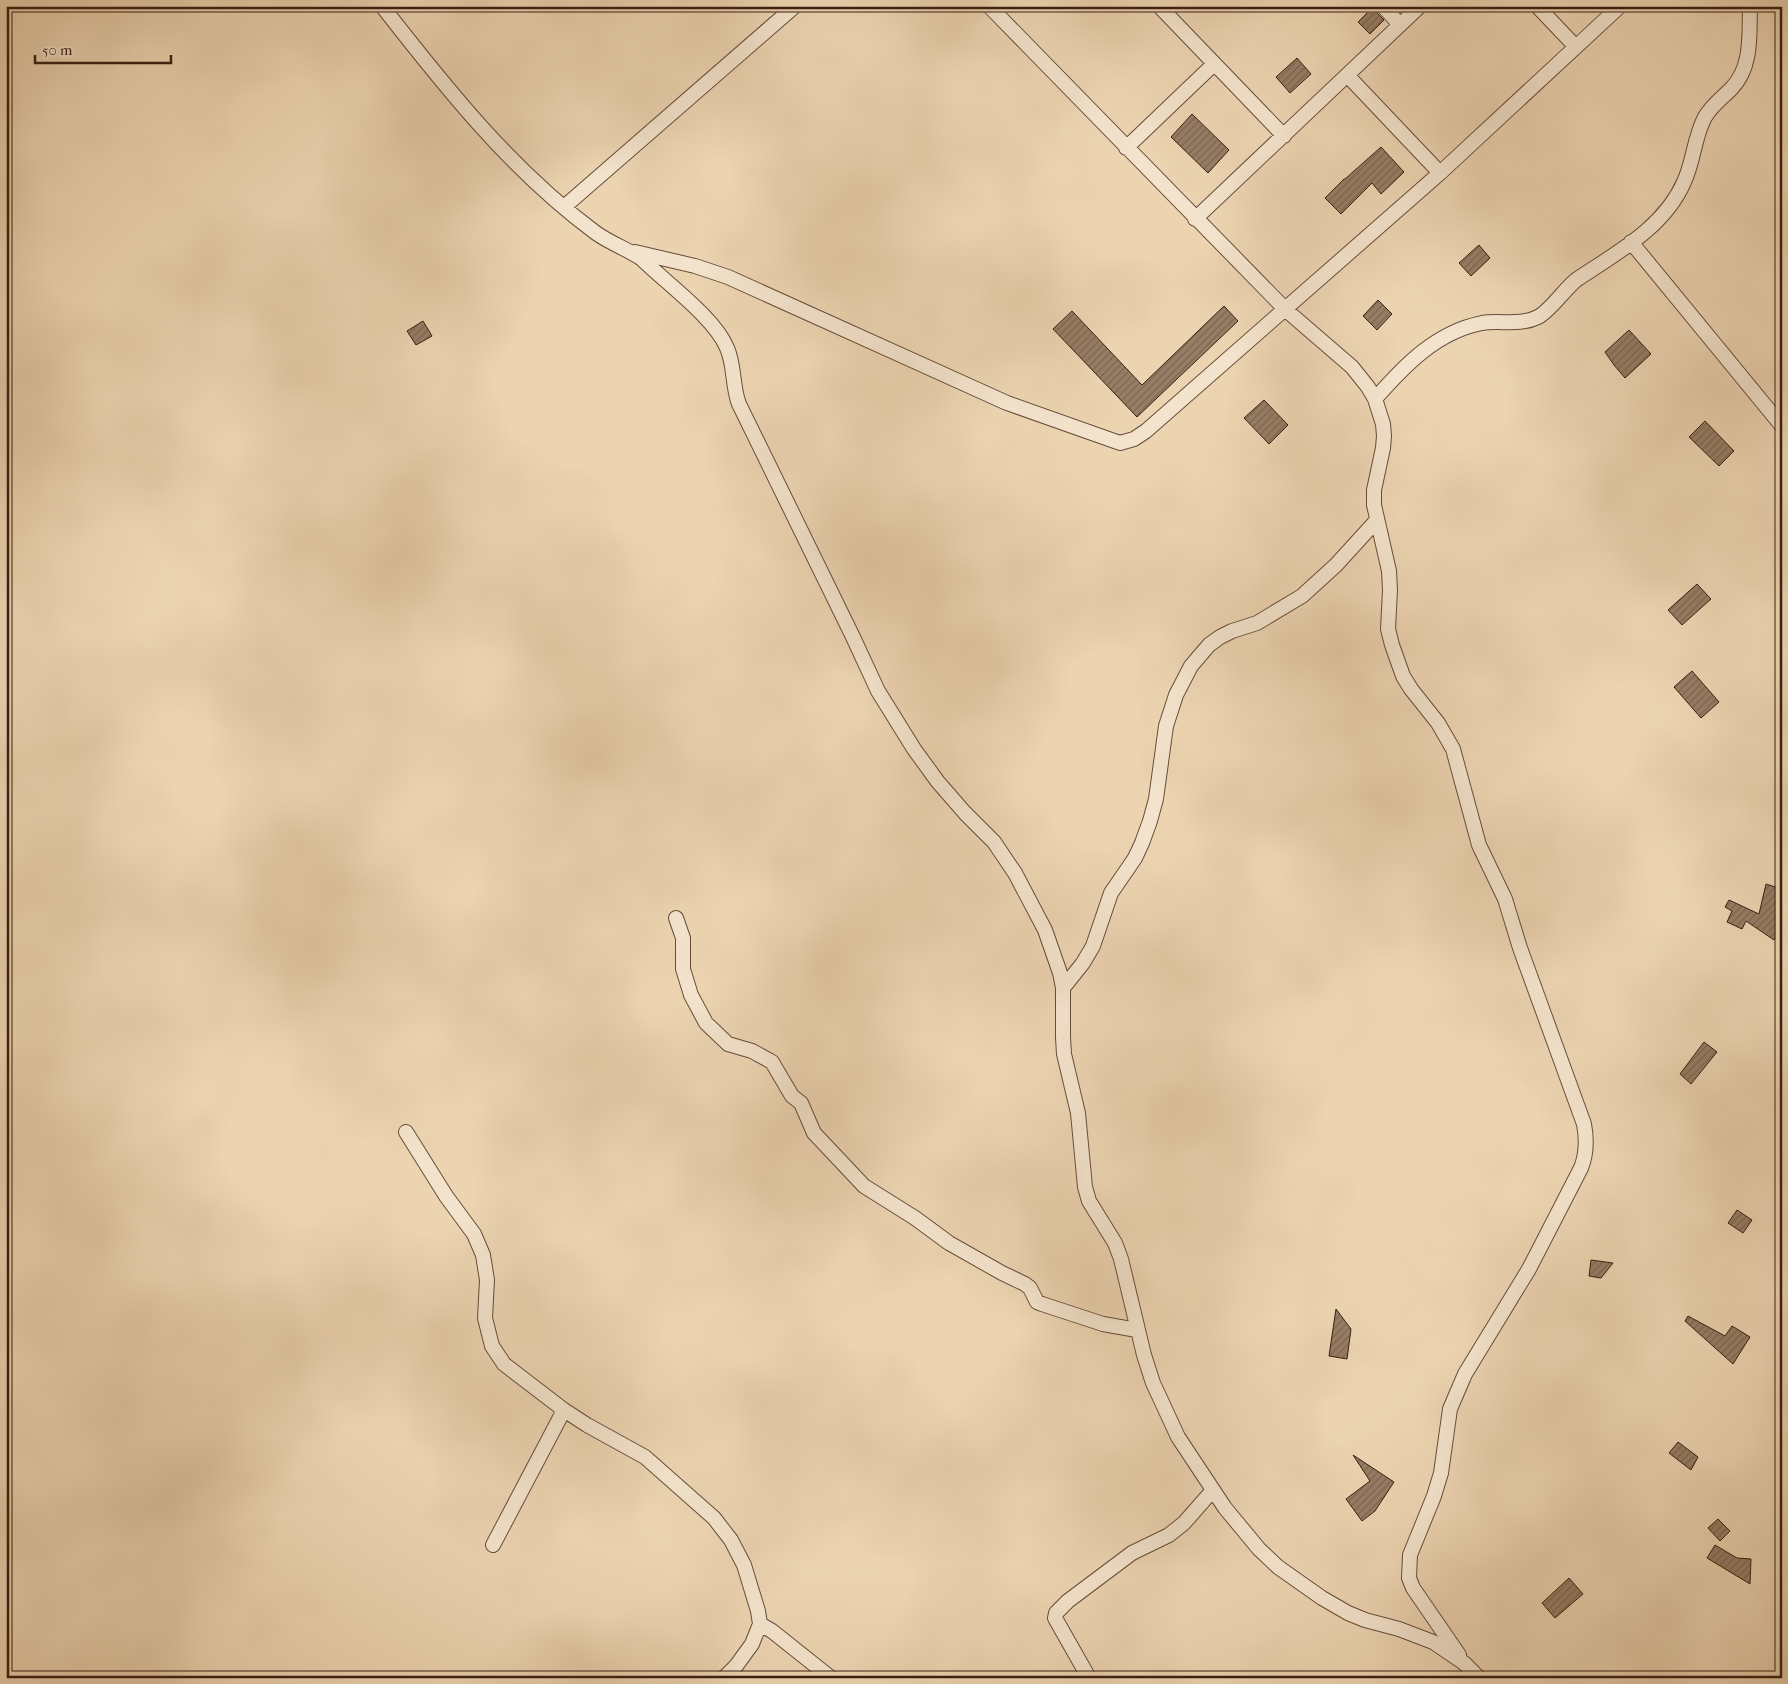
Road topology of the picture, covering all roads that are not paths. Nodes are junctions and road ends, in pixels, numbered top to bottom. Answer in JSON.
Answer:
{"nodes":[{"id":1,"x":382,"y":6,"type":"edge"},
{"id":2,"x":795,"y":6,"type":"edge"},
{"id":3,"x":989,"y":6,"type":"edge"},
{"id":4,"x":1160,"y":6,"type":"edge"},
{"id":5,"x":1383,"y":6,"type":"edge"},
{"id":6,"x":1420,"y":6,"type":"edge"},
{"id":7,"x":1537,"y":6,"type":"edge"},
{"id":8,"x":1620,"y":6,"type":"edge"},
{"id":9,"x":1750,"y":6,"type":"edge"},
{"id":10,"x":1400,"y":25,"type":"junction"},
{"id":11,"x":1576,"y":47,"type":"junction"},
{"id":12,"x":1214,"y":64,"type":"junction"},
{"id":13,"x":1347,"y":75,"type":"junction"},
{"id":14,"x":1284,"y":136,"type":"junction"},
{"id":15,"x":1126,"y":148,"type":"junction"},
{"id":16,"x":1440,"y":173,"type":"junction"},
{"id":17,"x":564,"y":207,"type":"junction"},
{"id":18,"x":1195,"y":219,"type":"junction"},
{"id":19,"x":1631,"y":242,"type":"junction"},
{"id":20,"x":629,"y":251,"type":"junction"},
{"id":21,"x":1286,"y":310,"type":"junction"},
{"id":22,"x":1375,"y":399,"type":"junction"},
{"id":23,"x":1782,"y":426,"type":"edge"},
{"id":24,"x":1377,"y":520,"type":"junction"},
{"id":25,"x":676,"y":918,"type":"dead end"},
{"id":26,"x":1063,"y":988,"type":"junction"},
{"id":27,"x":406,"y":1132,"type":"dead end"},
{"id":28,"x":1138,"y":1330,"type":"junction"},
{"id":29,"x":564,"y":1410,"type":"junction"},
{"id":30,"x":1213,"y":1490,"type":"junction"},
{"id":31,"x":493,"y":1545,"type":"dead end"},
{"id":32,"x":760,"y":1624,"type":"junction"},
{"id":33,"x":1464,"y":1663,"type":"junction"},
{"id":34,"x":724,"y":1678,"type":"edge"},
{"id":35,"x":831,"y":1678,"type":"edge"},
{"id":36,"x":1089,"y":1678,"type":"edge"},
{"id":37,"x":1479,"y":1678,"type":"edge"}],
"edges":[{"from":1,"to":17,"type":"street"},
{"from":2,"to":17,"type":"street"},
{"from":3,"to":15,"type":"street"},
{"from":4,"to":12,"type":"street"},
{"from":5,"to":10,"type":"street"},
{"from":6,"to":10,"type":"street"},
{"from":7,"to":11,"type":"street"},
{"from":8,"to":11,"type":"street"},
{"from":9,"to":19,"type":"street"},
{"from":10,"to":13,"type":"street"},
{"from":11,"to":16,"type":"street"},
{"from":12,"to":14,"type":"street"},
{"from":12,"to":15,"type":"street"},
{"from":13,"to":14,"type":"street"},
{"from":13,"to":16,"type":"street"},
{"from":14,"to":18,"type":"street"},
{"from":15,"to":18,"type":"street"},
{"from":16,"to":21,"type":"street"},
{"from":17,"to":20,"type":"street"},
{"from":18,"to":21,"type":"street"},
{"from":19,"to":22,"type":"street"},
{"from":19,"to":23,"type":"street"},
{"from":20,"to":21,"type":"street"},
{"from":20,"to":26,"type":"street"},
{"from":21,"to":22,"type":"street"},
{"from":22,"to":24,"type":"street"},
{"from":24,"to":26,"type":"street"},
{"from":24,"to":33,"type":"street"},
{"from":25,"to":28,"type":"street"},
{"from":26,"to":28,"type":"street"},
{"from":27,"to":29,"type":"street"},
{"from":28,"to":30,"type":"street"},
{"from":29,"to":31,"type":"street"},
{"from":29,"to":32,"type":"street"},
{"from":30,"to":33,"type":"street"},
{"from":30,"to":36,"type":"street"},
{"from":32,"to":34,"type":"street"},
{"from":32,"to":35,"type":"street"},
{"from":33,"to":37,"type":"street"}]}
